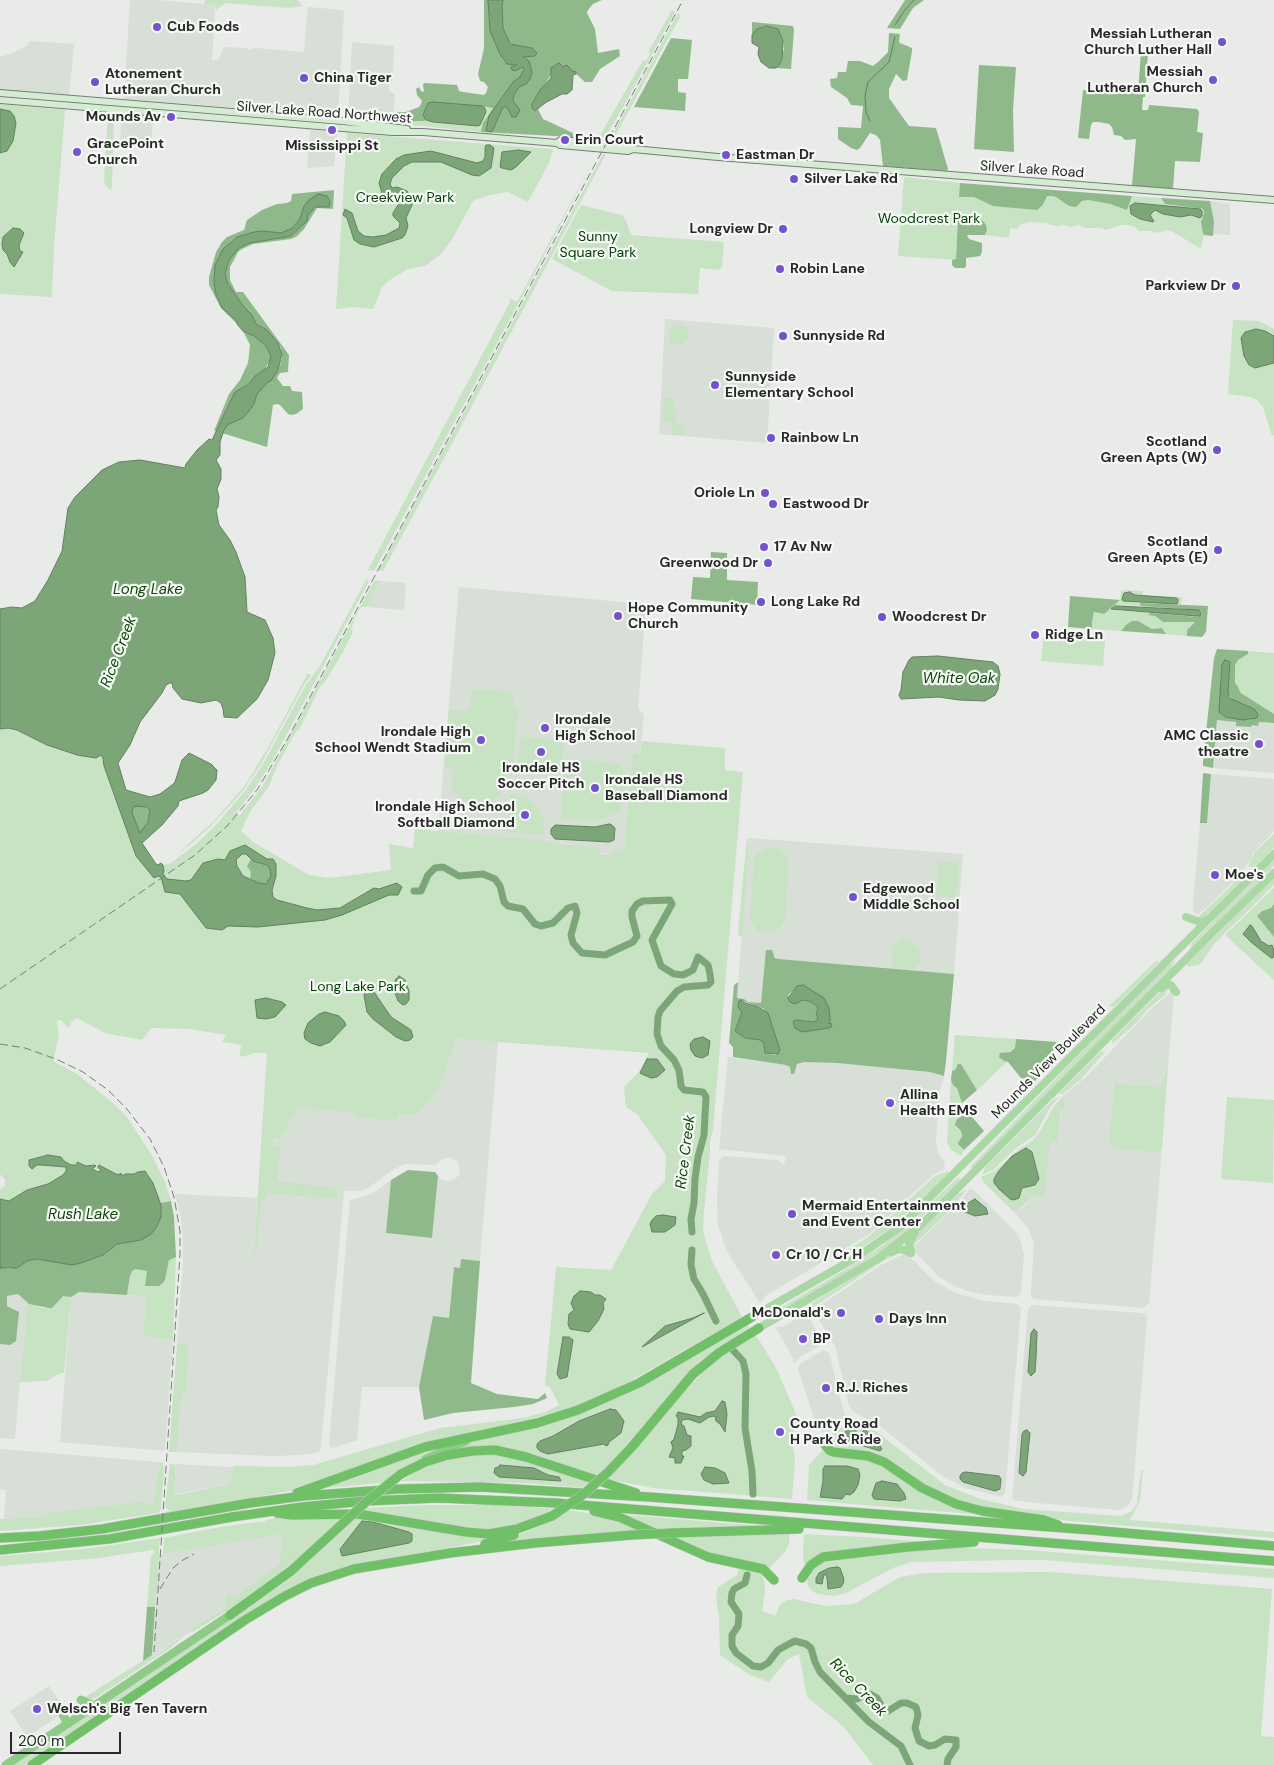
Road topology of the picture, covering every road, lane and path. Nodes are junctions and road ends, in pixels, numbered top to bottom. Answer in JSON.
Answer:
{"nodes":[{"id":1,"x":0,"y":93,"type":"edge"},
{"id":2,"x":0,"y":100,"type":"edge"},
{"id":3,"x":423,"y":132,"type":"junction"},
{"id":4,"x":789,"y":163,"type":"joint"},
{"id":5,"x":1274,"y":200,"type":"edge"},
{"id":6,"x":1274,"y":854,"type":"edge"},
{"id":7,"x":1274,"y":873,"type":"edge"},
{"id":8,"x":1186,"y":917,"type":"dead end"},
{"id":9,"x":1209,"y":919,"type":"junction"},
{"id":10,"x":1176,"y":992,"type":"dead end"},
{"id":11,"x":1145,"y":1001,"type":"junction"},
{"id":12,"x":922,"y":1224,"type":"junction"},
{"id":13,"x":865,"y":1266,"type":"junction"},
{"id":14,"x":752,"y":1317,"type":"joint"},
{"id":15,"x":759,"y":1328,"type":"joint"},
{"id":16,"x":509,"y":1429,"type":"junction"},
{"id":17,"x":823,"y":1442,"type":"dead end"},
{"id":18,"x":404,"y":1473,"type":"junction"},
{"id":19,"x":649,"y":1497,"type":"junction"},
{"id":20,"x":283,"y":1498,"type":"junction"},
{"id":21,"x":569,"y":1504,"type":"junction"},
{"id":22,"x":267,"y":1512,"type":"junction"},
{"id":23,"x":552,"y":1516,"type":"junction"},
{"id":24,"x":864,"y":1528,"type":"junction"},
{"id":25,"x":1068,"y":1528,"type":"junction"},
{"id":26,"x":0,"y":1538,"type":"edge"},
{"id":27,"x":1009,"y":1540,"type":"junction"},
{"id":28,"x":1274,"y":1546,"type":"edge"},
{"id":29,"x":0,"y":1551,"type":"edge"},
{"id":30,"x":450,"y":1553,"type":"junction"},
{"id":31,"x":1274,"y":1561,"type":"edge"},
{"id":32,"x":802,"y":1578,"type":"dead end"},
{"id":33,"x":774,"y":1580,"type":"dead end"},
{"id":34,"x":230,"y":1615,"type":"joint"},
{"id":35,"x":81,"y":1700,"type":"dead end"},
{"id":36,"x":96,"y":1706,"type":"junction"},
{"id":37,"x":63,"y":1715,"type":"dead end"},
{"id":38,"x":68,"y":1724,"type":"junction"},
{"id":39,"x":6,"y":1765,"type":"edge"},
{"id":40,"x":32,"y":1765,"type":"edge"}],
"edges":[{"from":1,"to":3,"type":"main road"},
{"from":2,"to":3,"type":"main road","name":"Silver Lake Road Northwest"},
{"from":3,"to":4,"type":"main road","name":"Silver Lake Road Northwest"},
{"from":4,"to":5,"type":"main road","name":"Silver Lake Road"},
{"from":6,"to":9,"type":"main road","name":"Mounds View Boulevard"},
{"from":7,"to":11,"type":"main road","name":"Mounds View Boulevard"},
{"from":8,"to":9,"type":"main road"},
{"from":9,"to":14,"type":"main road","name":"Mounds View Boulevard"},
{"from":10,"to":11,"type":"main road"},
{"from":11,"to":12,"type":"main road","name":"Mounds View Boulevard"},
{"from":12,"to":13,"type":"main road","name":"Mounds View Boulevard"},
{"from":12,"to":13,"type":"main road"},
{"from":13,"to":15,"type":"main road","name":"Mounds View Boulevard"},
{"from":14,"to":16,"type":"highway"},
{"from":15,"to":23,"type":"highway","bridge":true},
{"from":16,"to":18,"type":"highway"},
{"from":16,"to":20,"type":"highway"},
{"from":17,"to":25,"type":"highway"},
{"from":18,"to":19,"type":"highway"},
{"from":18,"to":34,"type":"highway","bridge":true},
{"from":19,"to":20,"type":"highway"},
{"from":19,"to":25,"type":"highway"},
{"from":20,"to":26,"type":"highway"},
{"from":21,"to":22,"type":"highway"},
{"from":21,"to":24,"type":"highway"},
{"from":21,"to":33,"type":"highway"},
{"from":22,"to":23,"type":"highway"},
{"from":22,"to":29,"type":"highway"},
{"from":23,"to":30,"type":"highway"},
{"from":24,"to":27,"type":"highway"},
{"from":24,"to":30,"type":"highway","bridge":true},
{"from":25,"to":28,"type":"highway"},
{"from":27,"to":31,"type":"highway"},
{"from":27,"to":32,"type":"highway"},
{"from":30,"to":40,"type":"highway"},
{"from":34,"to":36,"type":"highway"},
{"from":35,"to":36,"type":"highway"},
{"from":36,"to":38,"type":"highway"},
{"from":37,"to":38,"type":"highway"},
{"from":38,"to":39,"type":"highway"}]}
